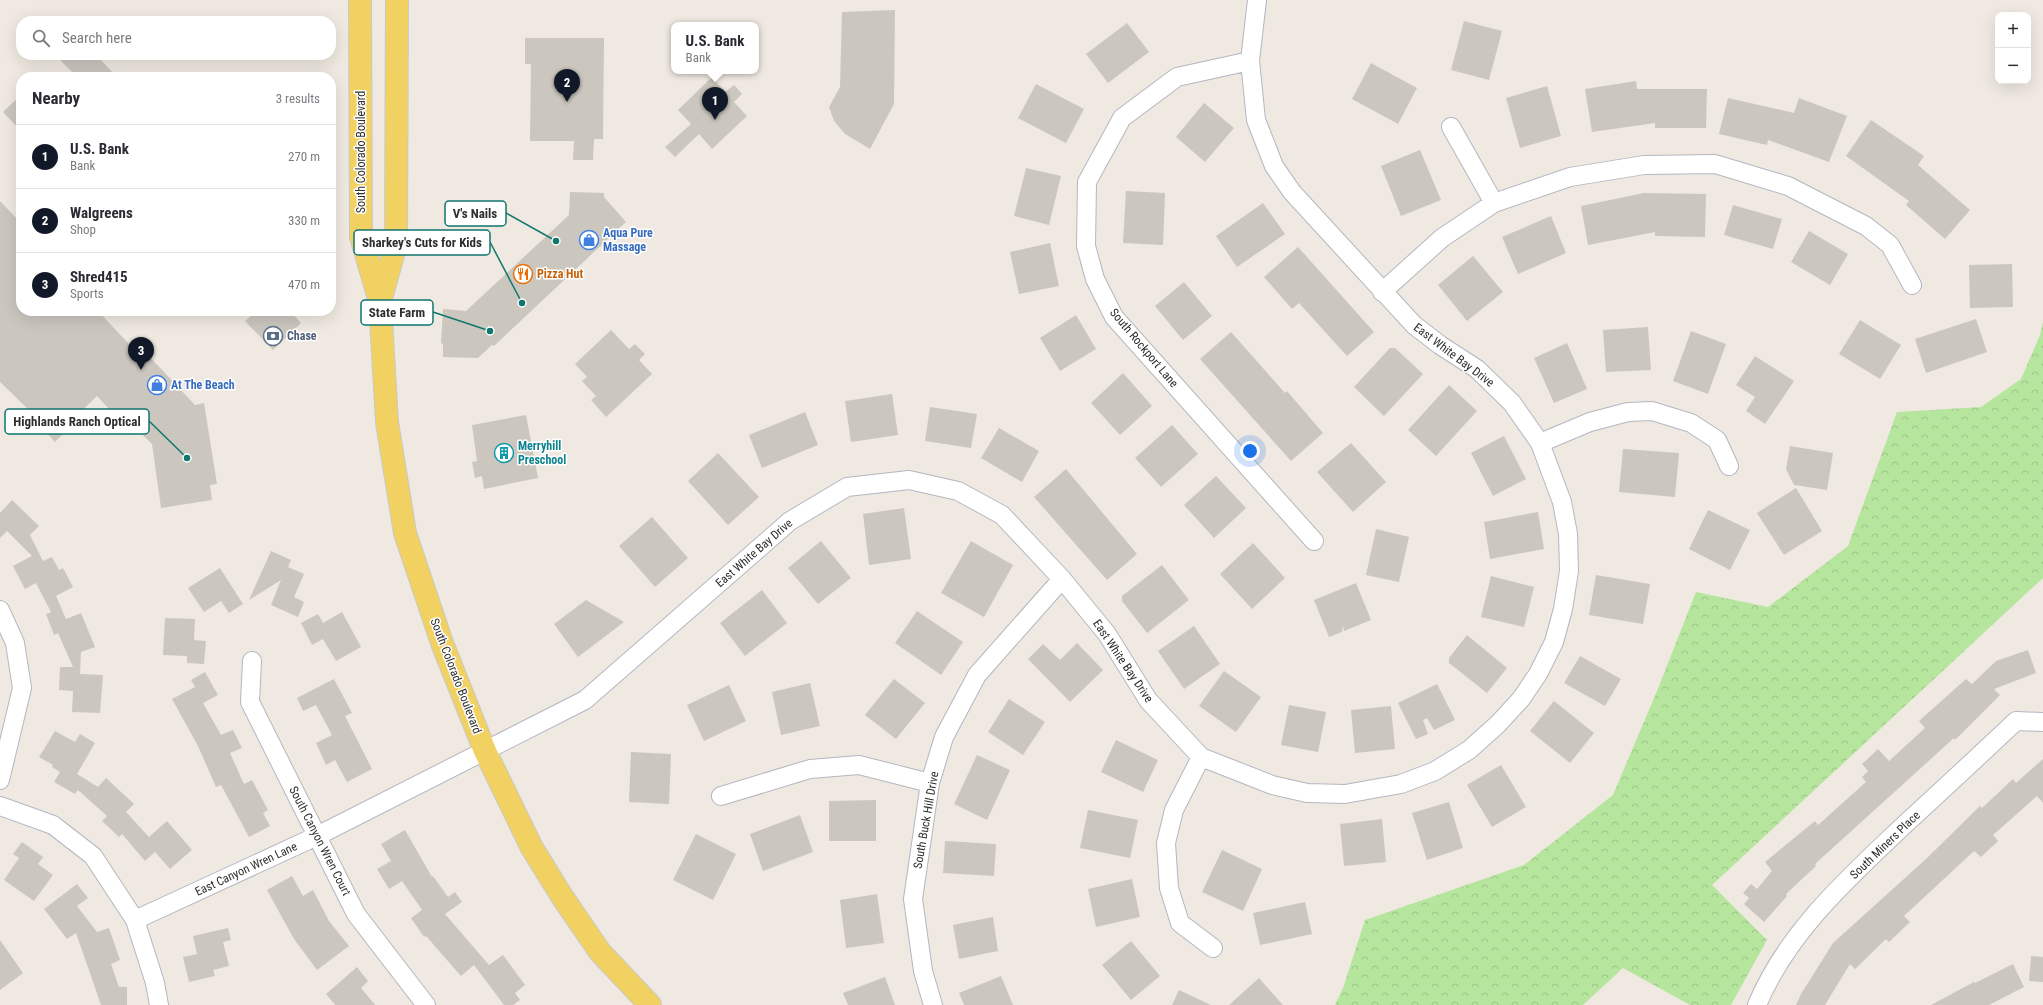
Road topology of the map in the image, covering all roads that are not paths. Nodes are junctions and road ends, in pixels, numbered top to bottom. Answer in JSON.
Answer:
{"nodes":[{"id":1,"x":360,"y":0,"type":"edge"},
{"id":2,"x":397,"y":0,"type":"edge"},
{"id":3,"x":1257,"y":0,"type":"edge"},
{"id":4,"x":1250,"y":61,"type":"junction"},
{"id":5,"x":1451,"y":127,"type":"dead end"},
{"id":6,"x":1494,"y":203,"type":"junction"},
{"id":7,"x":1912,"y":285,"type":"dead end"},
{"id":8,"x":1382,"y":292,"type":"junction"},
{"id":9,"x":380,"y":302,"type":"junction"},
{"id":10,"x":1540,"y":443,"type":"junction"},
{"id":11,"x":1729,"y":466,"type":"dead end"},
{"id":12,"x":1314,"y":541,"type":"dead end"},
{"id":13,"x":1062,"y":579,"type":"junction"},
{"id":14,"x":0,"y":610,"type":"edge"},
{"id":15,"x":252,"y":661,"type":"dead end"},
{"id":16,"x":2043,"y":722,"type":"edge"},
{"id":17,"x":485,"y":751,"type":"junction"},
{"id":18,"x":1201,"y":757,"type":"junction"},
{"id":19,"x":0,"y":780,"type":"edge"},
{"id":20,"x":930,"y":783,"type":"junction"},
{"id":21,"x":721,"y":796,"type":"dead end"},
{"id":22,"x":0,"y":806,"type":"edge"},
{"id":23,"x":317,"y":836,"type":"junction"},
{"id":24,"x":135,"y":920,"type":"junction"},
{"id":25,"x":1213,"y":948,"type":"dead end"},
{"id":26,"x":159,"y":1005,"type":"edge"},
{"id":27,"x":426,"y":1005,"type":"edge"},
{"id":28,"x":650,"y":1005,"type":"edge"},
{"id":29,"x":933,"y":1005,"type":"edge"},
{"id":30,"x":1757,"y":1005,"type":"edge"}],
"edges":[{"from":1,"to":9,"type":"main road","name":"South Colorado Boulevard"},
{"from":2,"to":9,"type":"main road","name":"South Colorado Boulevard"},
{"from":3,"to":4,"type":"street","name":"East White Bay Drive"},
{"from":4,"to":8,"type":"street","name":"East White Bay Drive"},
{"from":4,"to":12,"type":"street","name":"South Rockport Lane"},
{"from":5,"to":6,"type":"street"},
{"from":6,"to":7,"type":"street"},
{"from":6,"to":8,"type":"street"},
{"from":8,"to":10,"type":"street","name":"East White Bay Drive"},
{"from":9,"to":17,"type":"main road","name":"South Colorado Boulevard"},
{"from":10,"to":11,"type":"street"},
{"from":10,"to":18,"type":"street","name":"East White Bay Drive"},
{"from":13,"to":17,"type":"street","name":"East White Bay Drive"},
{"from":13,"to":18,"type":"street","name":"East White Bay Drive"},
{"from":13,"to":20,"type":"street","name":"South Buck Hill Drive"},
{"from":14,"to":19,"type":"street"},
{"from":15,"to":23,"type":"street","name":"South Canyon Wren Court"},
{"from":16,"to":30,"type":"street","name":"South Miners Place"},
{"from":17,"to":23,"type":"street","name":"East Canyon Wren Lane"},
{"from":17,"to":28,"type":"main road","name":"South Colorado Boulevard"},
{"from":18,"to":25,"type":"street"},
{"from":20,"to":21,"type":"street"},
{"from":20,"to":29,"type":"street","name":"South Buck Hill Drive"},
{"from":22,"to":24,"type":"street"},
{"from":23,"to":24,"type":"street","name":"East Canyon Wren Lane"},
{"from":23,"to":27,"type":"street","name":"South Canyon Wren Court"},
{"from":24,"to":26,"type":"street"}]}
